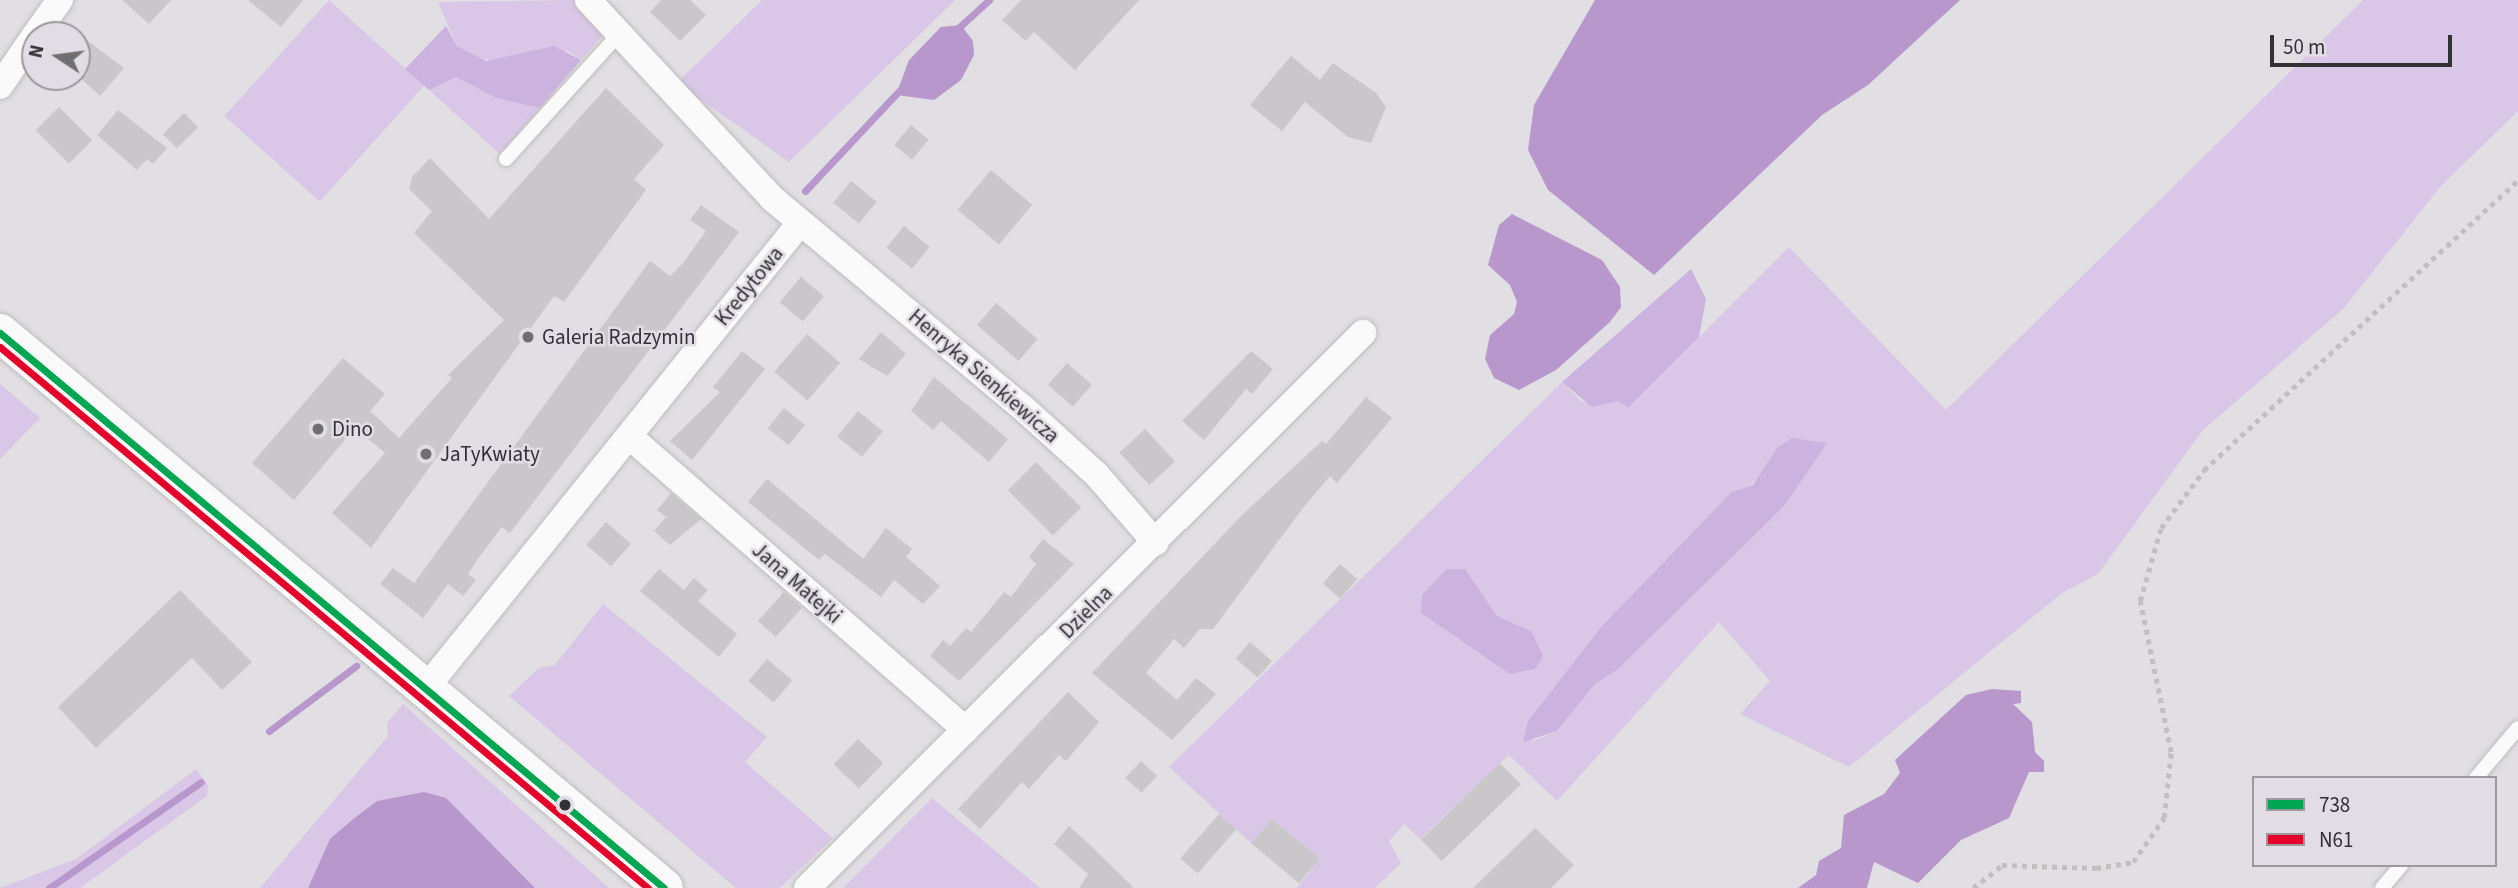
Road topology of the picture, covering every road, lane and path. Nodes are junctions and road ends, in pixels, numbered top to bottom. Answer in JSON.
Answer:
{"nodes":[{"id":1,"x":60,"y":0,"type":"edge"},
{"id":2,"x":587,"y":0,"type":"edge"},
{"id":3,"x":45,"y":21,"type":"edge"},
{"id":4,"x":619,"y":34,"type":"junction"},
{"id":5,"x":21,"y":55,"type":"edge"},
{"id":6,"x":0,"y":86,"type":"edge"},
{"id":7,"x":506,"y":159,"type":"dead end"},
{"id":8,"x":2518,"y":180,"type":"edge"},
{"id":9,"x":800,"y":223,"type":"junction"},
{"id":10,"x":0,"y":333,"type":"edge"},
{"id":11,"x":1363,"y":333,"type":"dead end"},
{"id":12,"x":629,"y":436,"type":"junction"},
{"id":13,"x":1156,"y":543,"type":"junction"},
{"id":14,"x":426,"y":688,"type":"junction"},
{"id":15,"x":2518,"y":728,"type":"edge"},
{"id":16,"x":966,"y":730,"type":"junction"},
{"id":17,"x":2478,"y":776,"type":"edge"},
{"id":18,"x":2399,"y":867,"type":"edge"},
{"id":19,"x":664,"y":888,"type":"edge"},
{"id":20,"x":807,"y":888,"type":"edge"},
{"id":21,"x":1973,"y":888,"type":"edge"},
{"id":22,"x":2382,"y":888,"type":"edge"}],
"edges":[{"from":1,"to":3,"type":"street"},
{"from":2,"to":4,"type":"street"},
{"from":4,"to":7,"type":"lane"},
{"from":4,"to":9,"type":"street"},
{"from":5,"to":6,"type":"street"},
{"from":8,"to":21,"type":"path"},
{"from":9,"to":12,"type":"street","name":"Kredytowa"},
{"from":9,"to":13,"type":"street","name":"Henryka Sienkiewicza"},
{"from":10,"to":14,"type":"street"},
{"from":11,"to":13,"type":"street","name":"Dzielna"},
{"from":12,"to":14,"type":"street","name":"Kredytowa"},
{"from":12,"to":16,"type":"street","name":"Jana Matejki"},
{"from":13,"to":16,"type":"street","name":"Dzielna"},
{"from":14,"to":19,"type":"street"},
{"from":15,"to":17,"type":"lane"},
{"from":16,"to":20,"type":"street","name":"Dzielna"},
{"from":18,"to":22,"type":"lane"}]}
